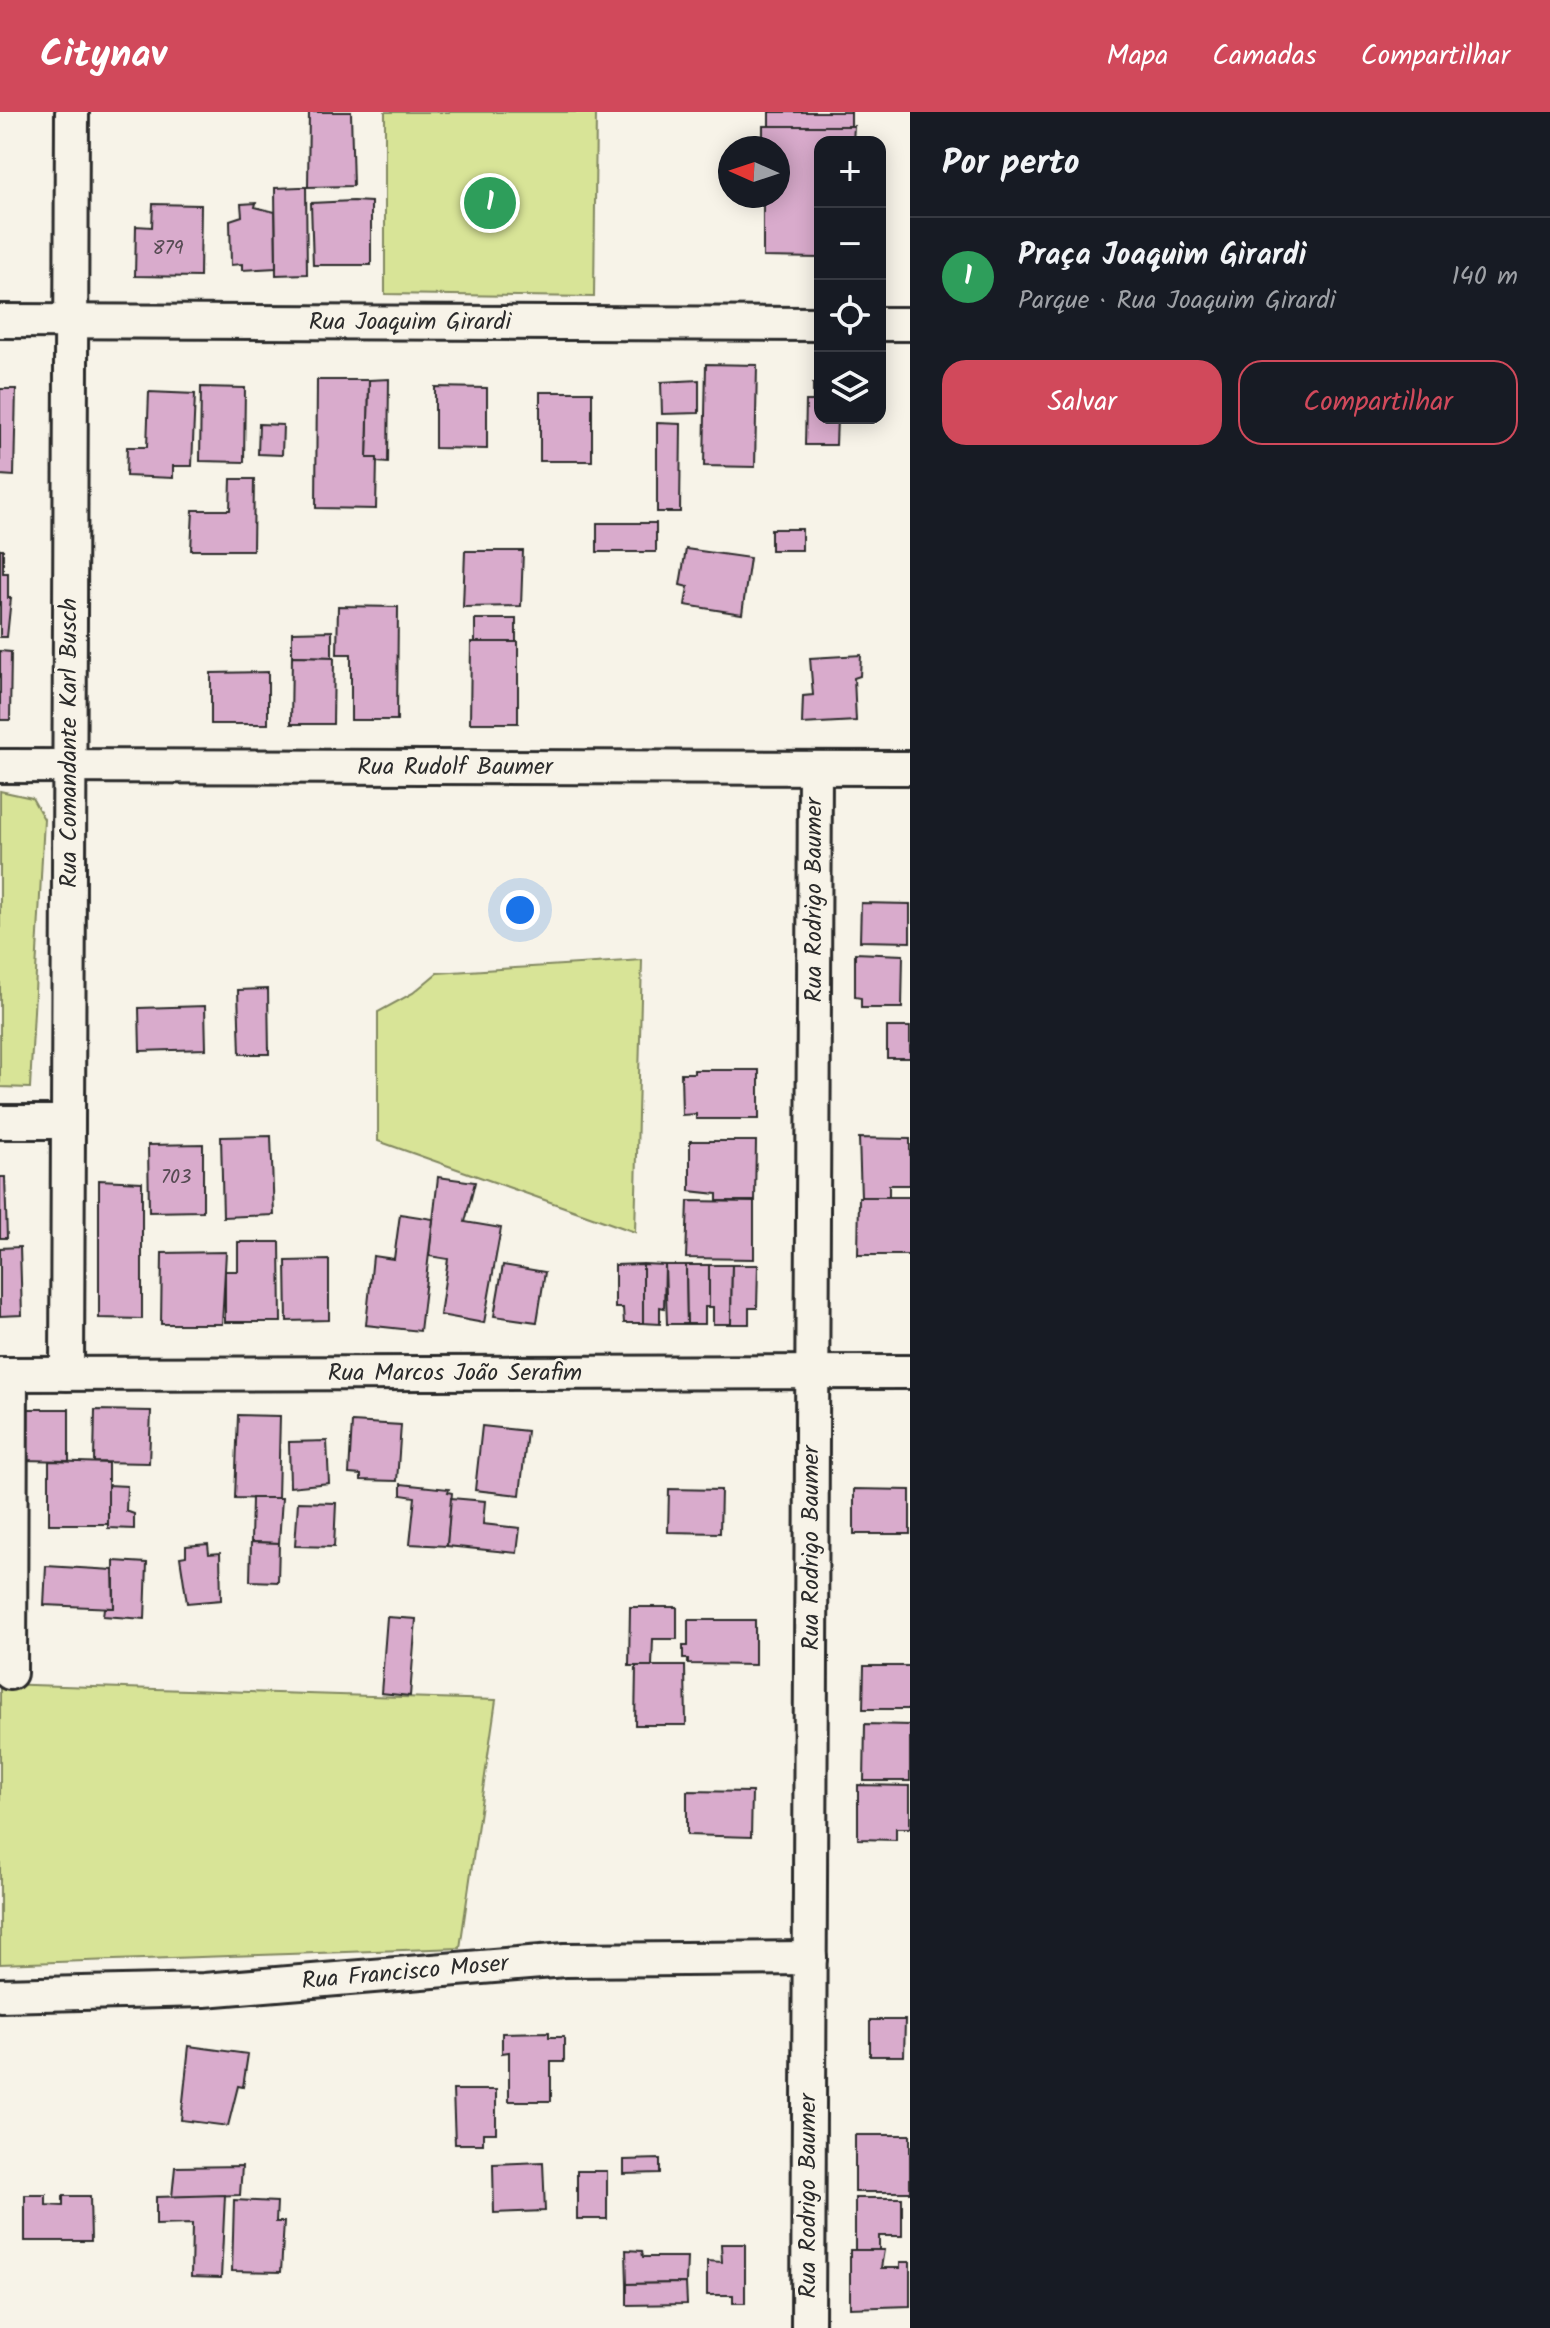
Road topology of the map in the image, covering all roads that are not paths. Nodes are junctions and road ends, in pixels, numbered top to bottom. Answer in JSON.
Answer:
{"nodes":[{"id":1,"x":72,"y":112,"type":"edge"},
{"id":2,"x":0,"y":321,"type":"edge"},
{"id":3,"x":71,"y":321,"type":"junction"},
{"id":4,"x":814,"y":324,"type":"edge"},
{"id":5,"x":886,"y":324,"type":"edge"},
{"id":6,"x":910,"y":324,"type":"edge"},
{"id":7,"x":0,"y":766,"type":"edge"},
{"id":8,"x":69,"y":767,"type":"junction"},
{"id":9,"x":815,"y":768,"type":"junction"},
{"id":10,"x":910,"y":768,"type":"edge"},
{"id":11,"x":0,"y":1122,"type":"edge"},
{"id":12,"x":68,"y":1122,"type":"junction"},
{"id":13,"x":812,"y":1372,"type":"junction"},
{"id":14,"x":910,"y":1372,"type":"edge"},
{"id":15,"x":6,"y":1374,"type":"edge"},
{"id":16,"x":67,"y":1374,"type":"junction"},
{"id":17,"x":10,"y":1673,"type":"dead end"},
{"id":18,"x":810,"y":1958,"type":"junction"},
{"id":19,"x":0,"y":1995,"type":"edge"},
{"id":20,"x":808,"y":2328,"type":"edge"}],
"edges":[{"from":1,"to":3,"type":"street","name":"Rua Comandante Karl Busch"},
{"from":2,"to":3,"type":"street","name":"Rua Joaquim Girardi"},
{"from":3,"to":4,"type":"street","name":"Rua Joaquim Girardi"},
{"from":3,"to":8,"type":"street","name":"Rua Comandante Karl Busch"},
{"from":5,"to":6,"type":"street"},
{"from":7,"to":8,"type":"street","name":"Rua Rudolf Baumer"},
{"from":8,"to":9,"type":"street","name":"Rua Rudolf Baumer"},
{"from":8,"to":12,"type":"street","name":"Rua Comandante Karl Busch"},
{"from":9,"to":10,"type":"street","name":"Rua Rudolf Baumer"},
{"from":9,"to":13,"type":"street","name":"Rua Rodrigo Baumer"},
{"from":11,"to":12,"type":"street"},
{"from":12,"to":16,"type":"street","name":"Rua Comandante Karl Busch"},
{"from":13,"to":14,"type":"street","name":"Rua Marcos João Serafim"},
{"from":13,"to":16,"type":"street","name":"Rua Marcos João Serafim"},
{"from":13,"to":18,"type":"street","name":"Rua Rodrigo Baumer"},
{"from":15,"to":16,"type":"street","name":"Rua Marcos João Serafim"},
{"from":15,"to":17,"type":"street"},
{"from":18,"to":19,"type":"street","name":"Rua Francisco Moser"},
{"from":18,"to":20,"type":"street","name":"Rua Rodrigo Baumer"}]}
